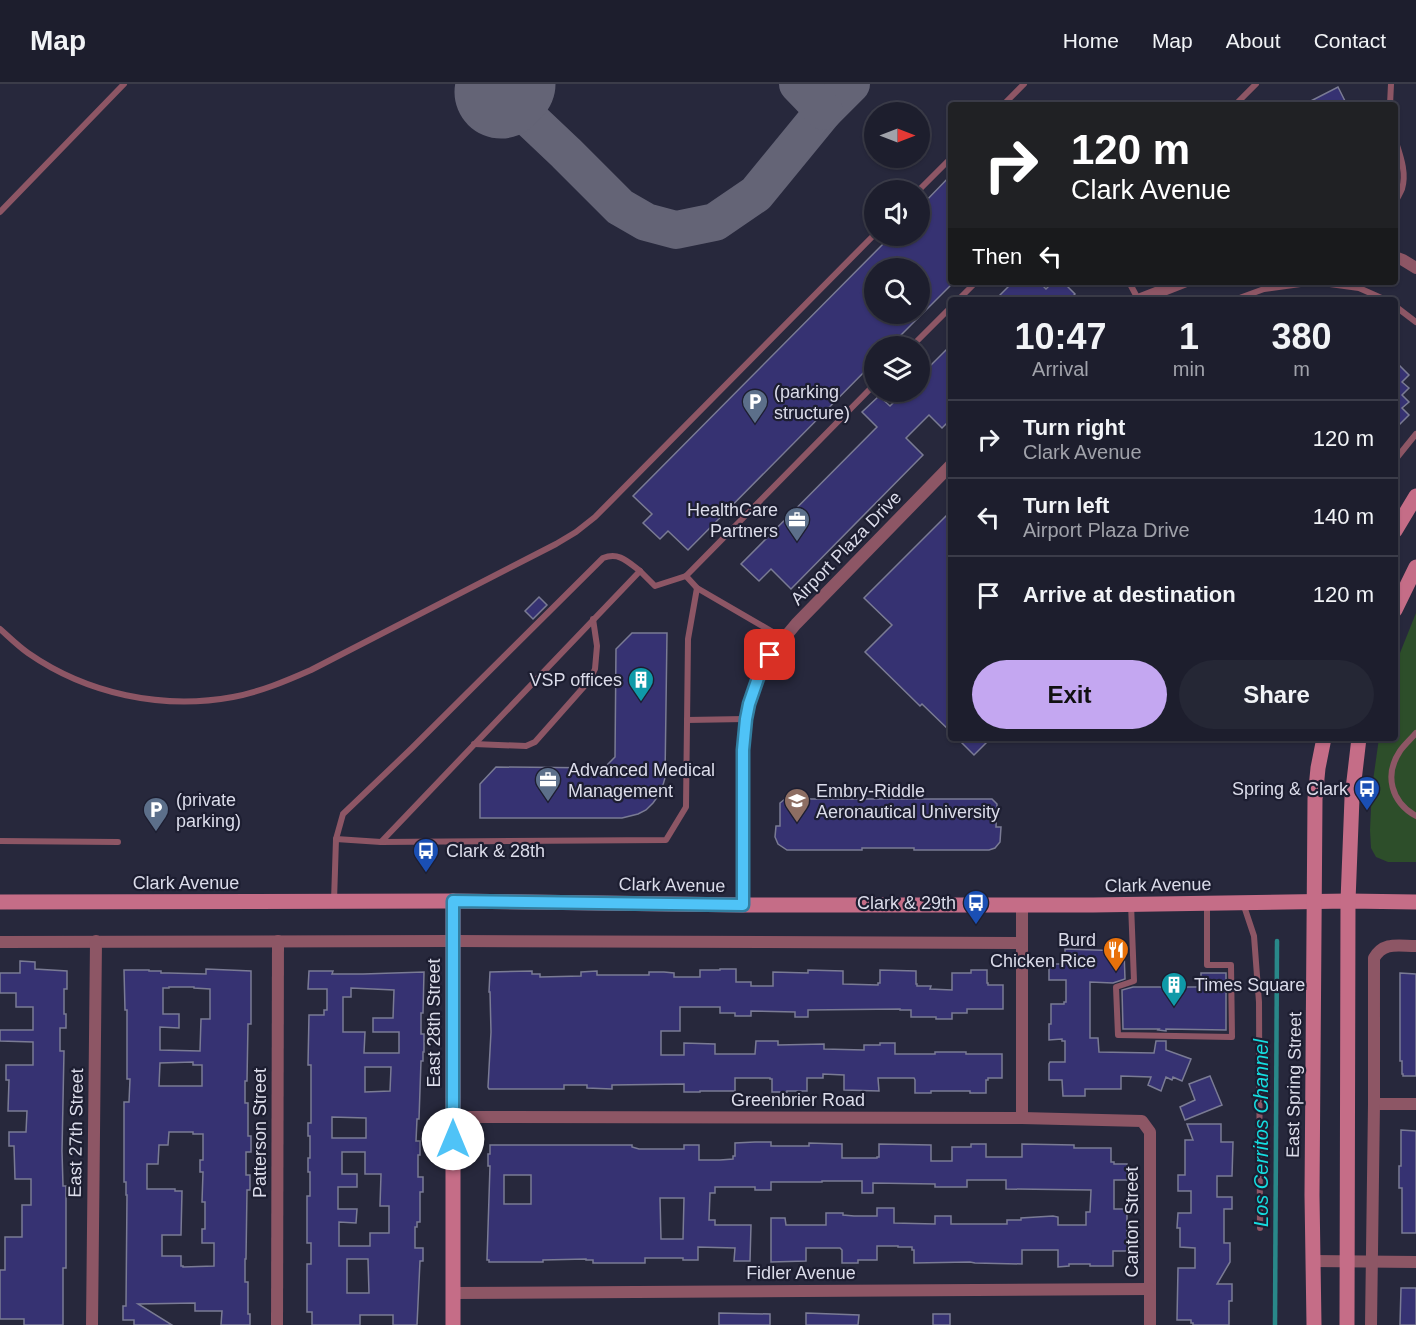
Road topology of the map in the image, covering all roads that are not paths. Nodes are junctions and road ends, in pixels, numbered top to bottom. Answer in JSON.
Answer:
{"nodes":[{"id":1,"x":124,"y":84,"type":"edge"},
{"id":2,"x":1024,"y":84,"type":"edge"},
{"id":3,"x":1256,"y":84,"type":"edge"},
{"id":4,"x":1391,"y":84,"type":"edge"},
{"id":5,"x":1006,"y":102,"type":"edge"},
{"id":6,"x":1238,"y":102,"type":"edge"},
{"id":7,"x":1390,"y":102,"type":"edge"},
{"id":8,"x":1398,"y":150,"type":"edge"},
{"id":9,"x":948,"y":161,"type":"edge"},
{"id":10,"x":929,"y":180,"type":"edge"},
{"id":11,"x":1398,"y":197,"type":"edge"},
{"id":12,"x":0,"y":212,"type":"edge"},
{"id":13,"x":864,"y":245,"type":"edge"},
{"id":14,"x":1398,"y":258,"type":"edge"},
{"id":15,"x":1416,"y":268,"type":"edge"},
{"id":16,"x":973,"y":285,"type":"edge"},
{"id":17,"x":1176,"y":285,"type":"edge"},
{"id":18,"x":1293,"y":285,"type":"edge"},
{"id":19,"x":1337,"y":285,"type":"edge"},
{"id":20,"x":961,"y":297,"type":"edge"},
{"id":21,"x":1146,"y":297,"type":"edge"},
{"id":22,"x":1241,"y":297,"type":"edge"},
{"id":23,"x":1379,"y":297,"type":"edge"},
{"id":24,"x":1398,"y":308,"type":"edge"},
{"id":25,"x":948,"y":310,"type":"edge"},
{"id":26,"x":1416,"y":322,"type":"edge"},
{"id":27,"x":922,"y":336,"type":"edge"},
{"id":28,"x":864,"y":396,"type":"edge"},
{"id":29,"x":1416,"y":434,"type":"edge"},
{"id":30,"x":1398,"y":456,"type":"edge"},
{"id":31,"x":948,"y":468,"type":"edge"},
{"id":32,"x":1416,"y":496,"type":"edge"},
{"id":33,"x":1398,"y":526,"type":"edge"},
{"id":34,"x":1416,"y":567,"type":"edge"},
{"id":35,"x":639,"y":571,"type":"junction"},
{"id":36,"x":686,"y":576,"type":"junction"},
{"id":37,"x":697,"y":588,"type":"junction"},
{"id":38,"x":1398,"y":604,"type":"edge"},
{"id":39,"x":593,"y":619,"type":"junction"},
{"id":40,"x":0,"y":629,"type":"edge"},
{"id":41,"x":783,"y":638,"type":"junction"},
{"id":42,"x":746,"y":719,"type":"junction"},
{"id":43,"x":687,"y":720,"type":"junction"},
{"id":44,"x":1416,"y":733,"type":"edge"},
{"id":45,"x":1323,"y":741,"type":"edge"},
{"id":46,"x":1359,"y":741,"type":"edge"},
{"id":47,"x":474,"y":744,"type":"junction"},
{"id":48,"x":1416,"y":816,"type":"edge"},
{"id":49,"x":336,"y":838,"type":"junction"},
{"id":50,"x":0,"y":841,"type":"edge"},
{"id":51,"x":118,"y":842,"type":"dead end"},
{"id":52,"x":381,"y":842,"type":"junction"},
{"id":53,"x":453,"y":901,"type":"junction"},
{"id":54,"x":0,"y":902,"type":"edge"},
{"id":55,"x":334,"y":902,"type":"junction"},
{"id":56,"x":1308,"y":902,"type":"junction"},
{"id":57,"x":1348,"y":902,"type":"junction"},
{"id":58,"x":1416,"y":902,"type":"edge"},
{"id":59,"x":1207,"y":903,"type":"junction"},
{"id":60,"x":1248,"y":903,"type":"junction"},
{"id":61,"x":1131,"y":904,"type":"junction"},
{"id":62,"x":743,"y":905,"type":"junction"},
{"id":63,"x":1022,"y":905,"type":"junction"},
{"id":64,"x":96,"y":941,"type":"junction"},
{"id":65,"x":278,"y":941,"type":"junction"},
{"id":66,"x":454,"y":941,"type":"junction"},
{"id":67,"x":0,"y":942,"type":"edge"},
{"id":68,"x":1021,"y":943,"type":"junction"},
{"id":69,"x":1416,"y":946,"type":"edge"},
{"id":70,"x":1374,"y":1104,"type":"junction"},
{"id":71,"x":1416,"y":1104,"type":"edge"},
{"id":72,"x":453,"y":1117,"type":"junction"},
{"id":73,"x":1022,"y":1118,"type":"junction"},
{"id":74,"x":1142,"y":1121,"type":"joint"},
{"id":75,"x":1260,"y":1228,"type":"dead end"},
{"id":76,"x":1313,"y":1261,"type":"junction"},
{"id":77,"x":1347,"y":1261,"type":"junction"},
{"id":78,"x":1372,"y":1262,"type":"junction"},
{"id":79,"x":1416,"y":1262,"type":"edge"},
{"id":80,"x":1149,"y":1289,"type":"junction"},
{"id":81,"x":453,"y":1293,"type":"junction"},
{"id":82,"x":92,"y":1325,"type":"edge"},
{"id":83,"x":277,"y":1325,"type":"edge"},
{"id":84,"x":453,"y":1325,"type":"edge"},
{"id":85,"x":1150,"y":1325,"type":"edge"},
{"id":86,"x":1314,"y":1325,"type":"edge"},
{"id":87,"x":1347,"y":1325,"type":"edge"},
{"id":88,"x":1371,"y":1325,"type":"edge"}],
"edges":[{"from":1,"to":12,"type":"lane"},
{"from":2,"to":5,"type":"lane"},
{"from":3,"to":6,"type":"lane"},
{"from":4,"to":7,"type":"lane"},
{"from":8,"to":11,"type":"lane"},
{"from":9,"to":10,"type":"lane"},
{"from":13,"to":40,"type":"lane"},
{"from":14,"to":15,"type":"street"},
{"from":16,"to":20,"type":"lane"},
{"from":17,"to":21,"type":"street"},
{"from":18,"to":22,"type":"lane"},
{"from":19,"to":23,"type":"lane"},
{"from":24,"to":26,"type":"lane"},
{"from":25,"to":27,"type":"lane"},
{"from":28,"to":36,"type":"lane"},
{"from":29,"to":30,"type":"lane"},
{"from":31,"to":41,"type":"street","name":"Airport Plaza Drive"},
{"from":32,"to":33,"type":"main road"},
{"from":34,"to":38,"type":"main road"},
{"from":35,"to":36,"type":"lane"},
{"from":35,"to":39,"type":"lane"},
{"from":35,"to":49,"type":"lane"},
{"from":36,"to":37,"type":"lane"},
{"from":37,"to":41,"type":"lane"},
{"from":37,"to":43,"type":"lane"},
{"from":39,"to":47,"type":"lane"},
{"from":39,"to":47,"type":"lane"},
{"from":41,"to":42,"type":"street","name":"Airport Plaza Drive"},
{"from":42,"to":43,"type":"lane"},
{"from":42,"to":62,"type":"street","name":"Airport Plaza Drive"},
{"from":43,"to":52,"type":"lane"},
{"from":44,"to":48,"type":"lane"},
{"from":45,"to":56,"type":"main road","name":"East Spring Street"},
{"from":46,"to":57,"type":"main road"},
{"from":47,"to":52,"type":"lane"},
{"from":49,"to":52,"type":"lane"},
{"from":49,"to":55,"type":"lane"},
{"from":50,"to":51,"type":"lane"},
{"from":53,"to":55,"type":"main road","name":"Clark Avenue"},
{"from":53,"to":62,"type":"main road","name":"Clark Avenue"},
{"from":53,"to":66,"type":"main road","name":"East 28th Street"},
{"from":54,"to":55,"type":"main road","name":"Clark Avenue"},
{"from":56,"to":57,"type":"main road","name":"Clark Avenue"},
{"from":56,"to":60,"type":"main road","name":"Clark Avenue"},
{"from":56,"to":76,"type":"main road","name":"East Spring Street"},
{"from":57,"to":58,"type":"main road","name":"Clark Avenue"},
{"from":57,"to":77,"type":"main road"},
{"from":59,"to":60,"type":"main road","name":"Clark Avenue"},
{"from":59,"to":61,"type":"main road","name":"Clark Avenue"},
{"from":59,"to":61,"type":"lane"},
{"from":60,"to":75,"type":"lane"},
{"from":61,"to":63,"type":"main road","name":"Clark Avenue"},
{"from":62,"to":63,"type":"main road","name":"Clark Avenue"},
{"from":63,"to":68,"type":"street"},
{"from":64,"to":65,"type":"street"},
{"from":64,"to":67,"type":"street"},
{"from":64,"to":82,"type":"street","name":"East 27th Street"},
{"from":65,"to":66,"type":"street"},
{"from":65,"to":83,"type":"street","name":"Patterson Street"},
{"from":66,"to":68,"type":"street"},
{"from":66,"to":72,"type":"main road","name":"East 28th Street"},
{"from":68,"to":73,"type":"street"},
{"from":69,"to":70,"type":"street"},
{"from":70,"to":71,"type":"street"},
{"from":70,"to":78,"type":"street"},
{"from":72,"to":73,"type":"street","name":"Greenbrier Road"},
{"from":72,"to":81,"type":"main road","name":"East 28th Street"},
{"from":73,"to":74,"type":"street","name":"Greenbrier Road"},
{"from":74,"to":80,"type":"street","name":"Canton Street"},
{"from":76,"to":77,"type":"street"},
{"from":76,"to":86,"type":"main road","name":"East Spring Street"},
{"from":77,"to":78,"type":"street"},
{"from":77,"to":87,"type":"main road"},
{"from":78,"to":79,"type":"street"},
{"from":78,"to":88,"type":"street"},
{"from":80,"to":81,"type":"street","name":"Fidler Avenue"},
{"from":80,"to":85,"type":"street","name":"Canton Street"},
{"from":81,"to":84,"type":"main road","name":"East 28th Street"}]}
